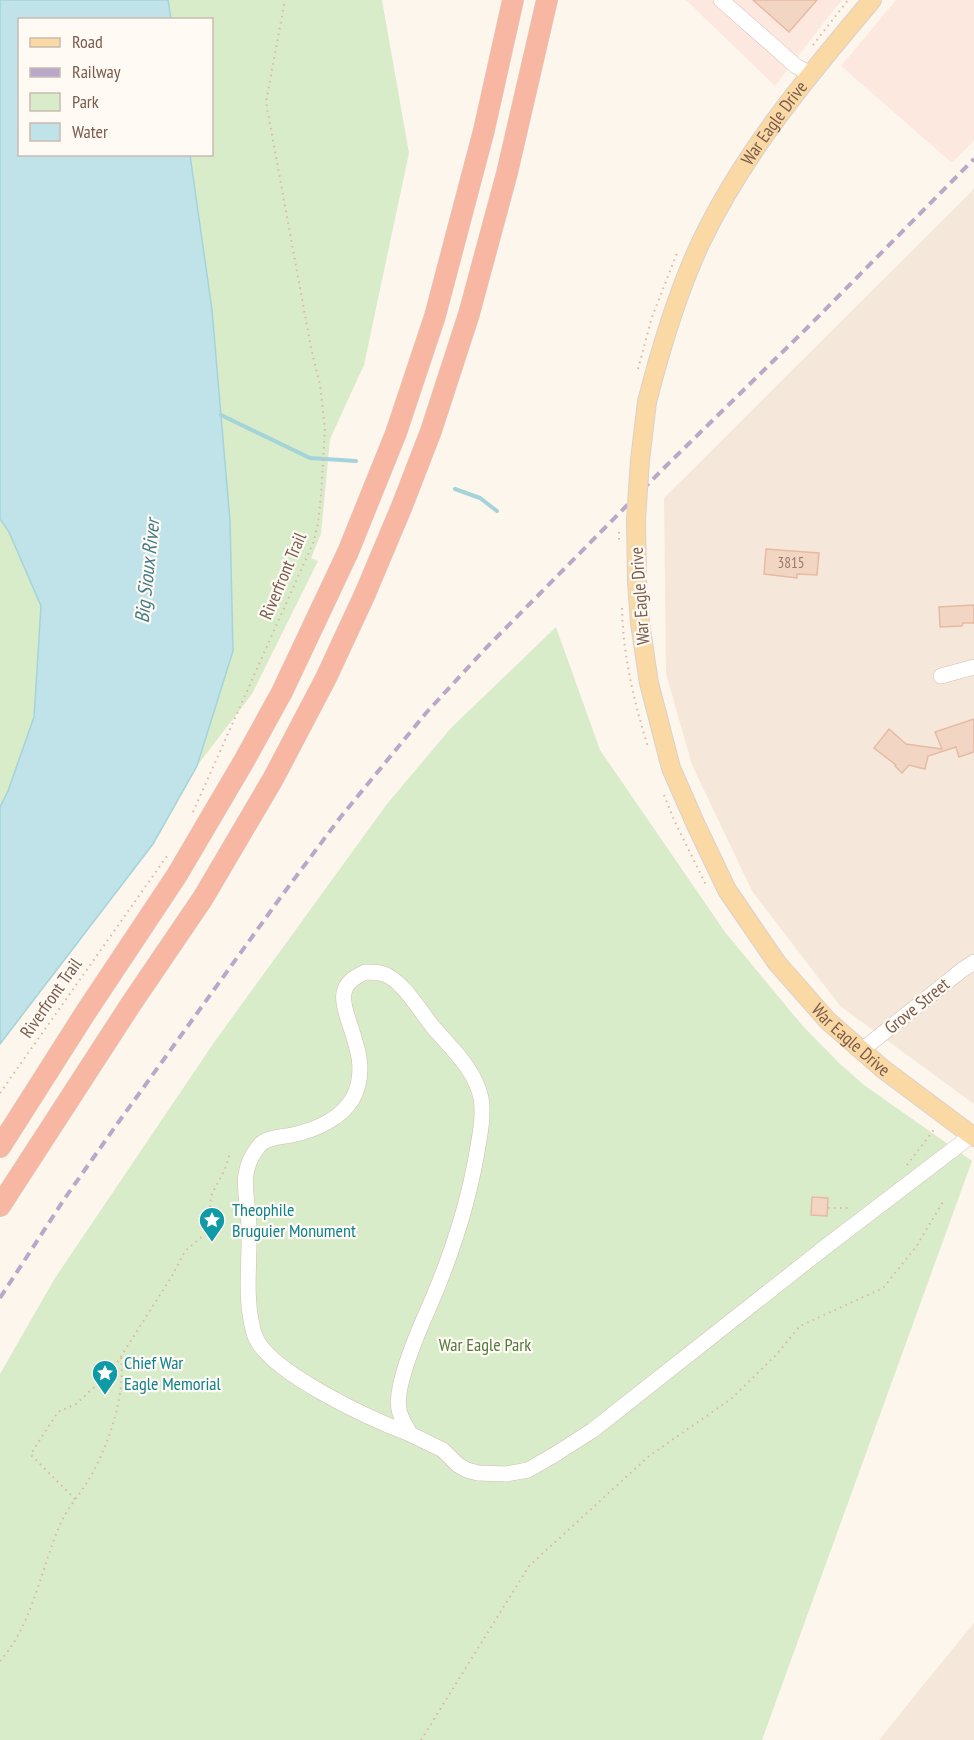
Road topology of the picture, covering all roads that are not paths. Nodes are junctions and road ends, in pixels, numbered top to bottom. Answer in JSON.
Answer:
{"nodes":[{"id":1,"x":513,"y":0,"type":"edge"},
{"id":2,"x":547,"y":0,"type":"edge"},
{"id":3,"x":552,"y":0,"type":"edge"},
{"id":4,"x":721,"y":0,"type":"edge"},
{"id":5,"x":872,"y":0,"type":"edge"},
{"id":6,"x":540,"y":29,"type":"junction"},
{"id":7,"x":810,"y":74,"type":"junction"},
{"id":8,"x":974,"y":667,"type":"edge"},
{"id":9,"x":942,"y":676,"type":"dead end"},
{"id":10,"x":974,"y":962,"type":"edge"},
{"id":11,"x":862,"y":1050,"type":"junction"},
{"id":12,"x":973,"y":1136,"type":"edge"},
{"id":13,"x":0,"y":1147,"type":"edge"},
{"id":14,"x":0,"y":1206,"type":"edge"},
{"id":15,"x":410,"y":1434,"type":"junction"}],
"edges":[{"from":1,"to":13,"type":"highway"},
{"from":2,"to":6,"type":"highway"},
{"from":3,"to":6,"type":"highway"},
{"from":4,"to":7,"type":"street"},
{"from":5,"to":7,"type":"main road","name":"War Eagle Drive"},
{"from":6,"to":14,"type":"highway"},
{"from":7,"to":11,"type":"main road","name":"War Eagle Drive","bridge":true},
{"from":8,"to":9,"type":"street"},
{"from":10,"to":11,"type":"street","name":"Grove Street"},
{"from":11,"to":12,"type":"main road","name":"War Eagle Drive"},
{"from":12,"to":15,"type":"street"},
{"from":15,"to":15,"type":"street"}]}
